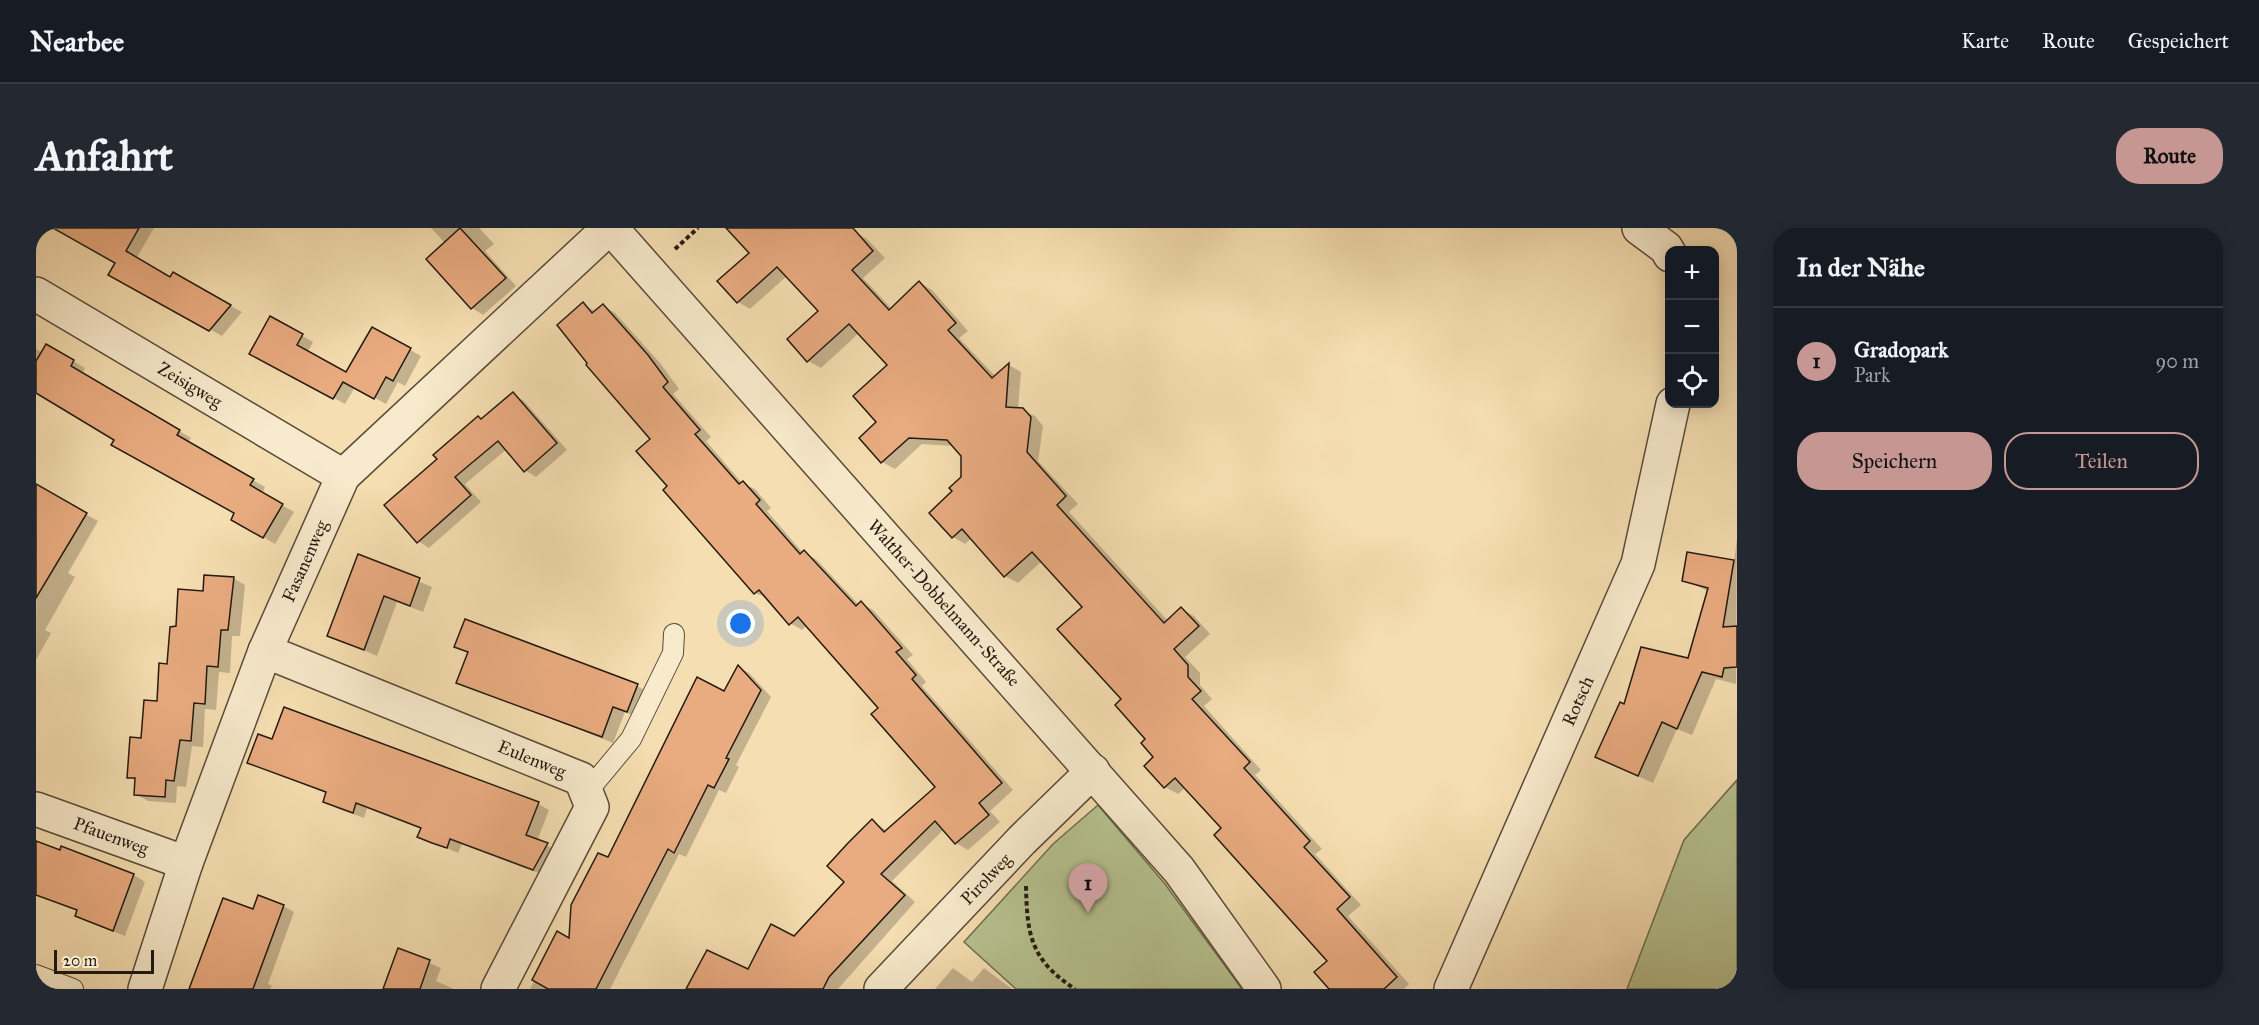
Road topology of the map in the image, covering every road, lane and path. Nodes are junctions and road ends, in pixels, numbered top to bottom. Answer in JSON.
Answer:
{"nodes":[{"id":1,"x":610,"y":228,"type":"edge"},
{"id":2,"x":1639,"y":228,"type":"edge"},
{"id":3,"x":1665,"y":247,"type":"edge"},
{"id":4,"x":36,"y":294,"type":"edge"},
{"id":5,"x":1672,"y":408,"type":"edge"},
{"id":6,"x":343,"y":476,"type":"junction"},
{"id":7,"x":674,"y":634,"type":"dead end"},
{"id":8,"x":265,"y":651,"type":"junction"},
{"id":9,"x":1093,"y":771,"type":"junction"},
{"id":10,"x":586,"y":793,"type":"junction"},
{"id":11,"x":36,"y":809,"type":"edge"},
{"id":12,"x":1023,"y":840,"type":"junction"},
{"id":13,"x":186,"y":863,"type":"junction"},
{"id":14,"x":36,"y":975,"type":"edge"},
{"id":15,"x":73,"y":989,"type":"edge"},
{"id":16,"x":145,"y":989,"type":"edge"},
{"id":17,"x":498,"y":989,"type":"edge"},
{"id":18,"x":881,"y":989,"type":"edge"},
{"id":19,"x":1075,"y":989,"type":"edge"},
{"id":20,"x":1264,"y":989,"type":"edge"},
{"id":21,"x":1451,"y":989,"type":"edge"}],
"edges":[{"from":1,"to":6,"type":"street","name":"Fasanenweg"},
{"from":1,"to":9,"type":"street","name":"Walther-Dobbelmann-Straße"},
{"from":2,"to":3,"type":"street"},
{"from":4,"to":6,"type":"street","name":"Zeisigweg"},
{"from":5,"to":21,"type":"street","name":"Rotsch"},
{"from":6,"to":8,"type":"street","name":"Fasanenweg"},
{"from":7,"to":10,"type":"lane"},
{"from":8,"to":10,"type":"street","name":"Eulenweg"},
{"from":8,"to":13,"type":"street","name":"Fasanenweg"},
{"from":9,"to":12,"type":"street","name":"Pirolweg"},
{"from":9,"to":20,"type":"street","name":"Walther-Dobbelmann-Straße"},
{"from":10,"to":17,"type":"street","name":"Eulenweg"},
{"from":11,"to":13,"type":"street","name":"Pfauenweg"},
{"from":12,"to":18,"type":"street","name":"Pirolweg"},
{"from":12,"to":19,"type":"path"},
{"from":13,"to":16,"type":"street","name":"Fasanenweg"},
{"from":14,"to":15,"type":"lane"}]}
